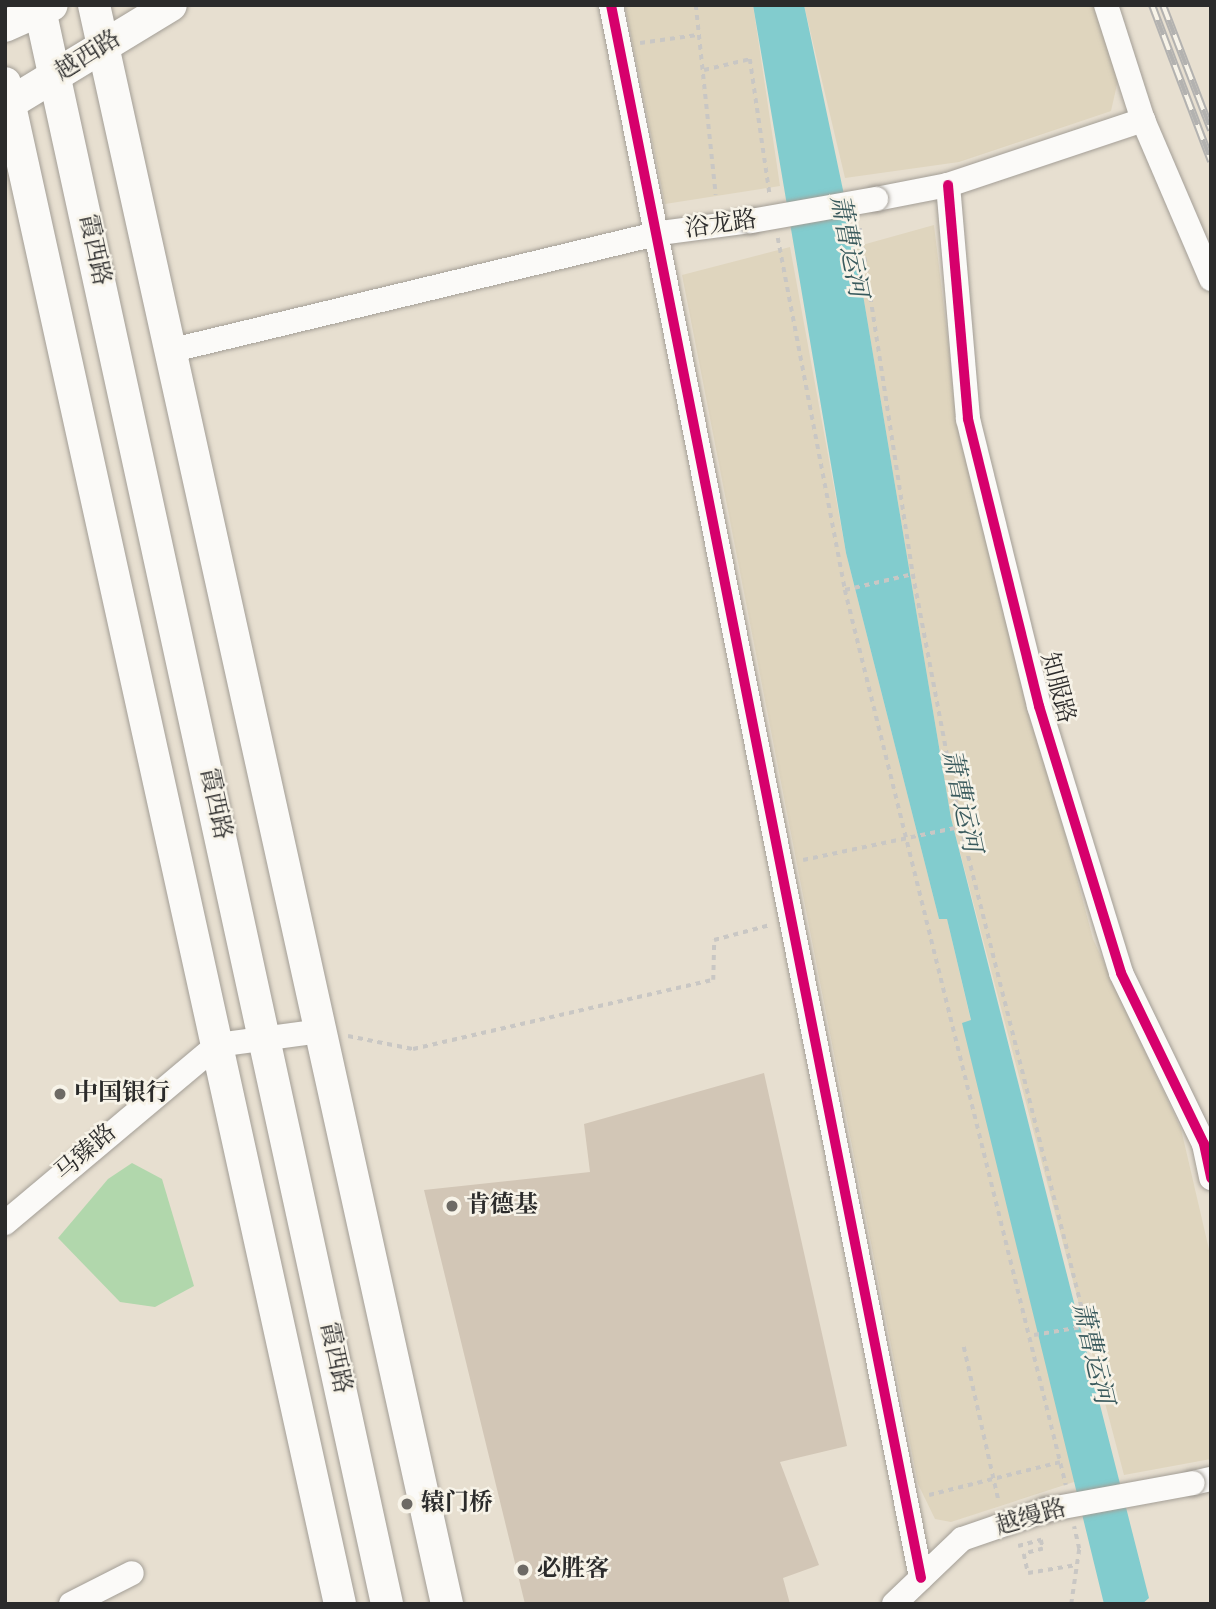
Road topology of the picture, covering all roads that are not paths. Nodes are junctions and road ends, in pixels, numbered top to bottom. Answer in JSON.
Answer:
{"nodes":[{"id":1,"x":94,"y":5,"type":"edge"},
{"id":2,"x":171,"y":5,"type":"edge"},
{"id":3,"x":611,"y":5,"type":"edge"},
{"id":4,"x":1106,"y":5,"type":"edge"},
{"id":5,"x":44,"y":7,"type":"edge"},
{"id":6,"x":5,"y":26,"type":"edge"},
{"id":7,"x":103,"y":47,"type":"junction"},
{"id":8,"x":55,"y":76,"type":"junction"},
{"id":9,"x":7,"y":98,"type":"edge"},
{"id":10,"x":1143,"y":120,"type":"junction"},
{"id":11,"x":948,"y":185,"type":"junction"},
{"id":12,"x":660,"y":233,"type":"junction"},
{"id":13,"x":1211,"y":279,"type":"edge"},
{"id":14,"x":173,"y":350,"type":"junction"},
{"id":15,"x":321,"y":1031,"type":"junction"},
{"id":16,"x":266,"y":1035,"type":"junction"},
{"id":17,"x":217,"y":1045,"type":"junction"},
{"id":18,"x":1211,"y":1178,"type":"edge"},
{"id":19,"x":5,"y":1223,"type":"edge"},
{"id":20,"x":1202,"y":1481,"type":"edge"},
{"id":21,"x":132,"y":1573,"type":"dead end"},
{"id":22,"x":921,"y":1578,"type":"junction"},
{"id":23,"x":71,"y":1604,"type":"edge"},
{"id":24,"x":340,"y":1604,"type":"edge"},
{"id":25,"x":387,"y":1604,"type":"edge"},
{"id":26,"x":447,"y":1604,"type":"edge"},
{"id":27,"x":894,"y":1604,"type":"edge"}],
"edges":[{"from":1,"to":7,"type":"main road"},
{"from":2,"to":7,"type":"main road","name":"越西路"},
{"from":3,"to":12,"type":"street"},
{"from":4,"to":10,"type":"street"},
{"from":5,"to":6,"type":"main road"},
{"from":5,"to":8,"type":"main road","name":"霞西路"},
{"from":7,"to":8,"type":"main road","name":"越西路"},
{"from":7,"to":14,"type":"main road"},
{"from":8,"to":9,"type":"main road","name":"越西路"},
{"from":8,"to":16,"type":"main road","name":"霞西路"},
{"from":9,"to":17,"type":"main road","name":"霞西路"},
{"from":10,"to":11,"type":"street","name":"浴龙路"},
{"from":10,"to":13,"type":"street"},
{"from":11,"to":12,"type":"street","name":"浴龙路","bridge":true},
{"from":11,"to":18,"type":"street","name":"知服路"},
{"from":12,"to":14,"type":"street","name":"浴龙路"},
{"from":12,"to":22,"type":"street"},
{"from":14,"to":15,"type":"main road"},
{"from":15,"to":16,"type":"street","name":"马臻路"},
{"from":15,"to":26,"type":"main road"},
{"from":16,"to":17,"type":"street","name":"马臻路"},
{"from":16,"to":25,"type":"main road","name":"霞西路"},
{"from":17,"to":19,"type":"street","name":"马臻路"},
{"from":17,"to":24,"type":"main road","name":"霞西路"},
{"from":20,"to":22,"type":"street","name":"越缦路","bridge":true},
{"from":21,"to":23,"type":"street"},
{"from":22,"to":27,"type":"street","name":"越缦路"}]}
